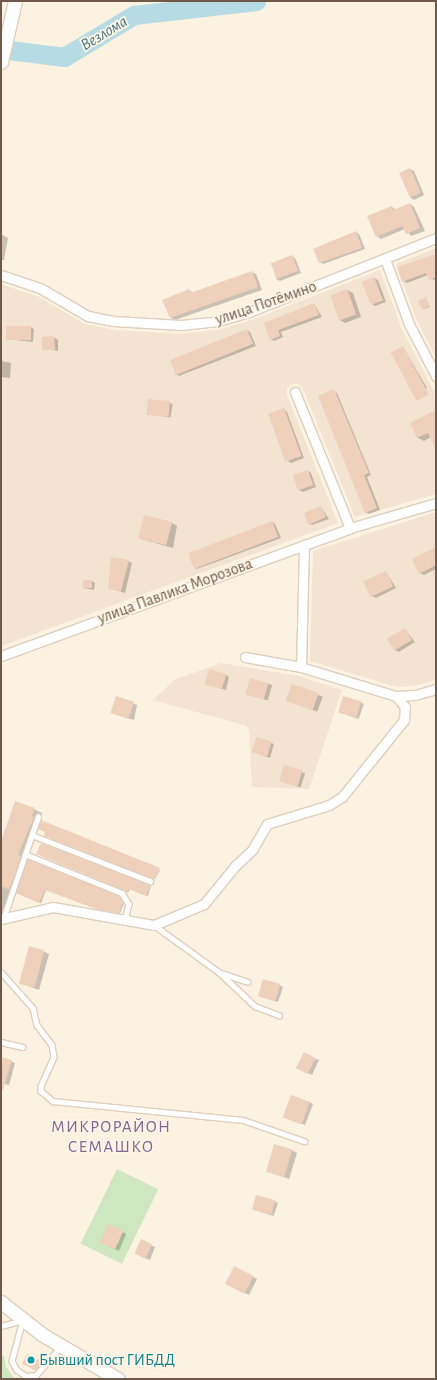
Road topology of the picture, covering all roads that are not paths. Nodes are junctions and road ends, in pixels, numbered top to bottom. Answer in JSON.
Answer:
{"nodes":[{"id":1,"x":15,"y":1,"type":"edge"},
{"id":2,"x":1,"y":62,"type":"edge"},
{"id":3,"x":436,"y":238,"type":"edge"},
{"id":4,"x":385,"y":259,"type":"junction"},
{"id":5,"x":1,"y":275,"type":"edge"},
{"id":6,"x":436,"y":376,"type":"edge"},
{"id":7,"x":296,"y":392,"type":"dead end"},
{"id":8,"x":436,"y":502,"type":"edge"},
{"id":9,"x":350,"y":528,"type":"junction"},
{"id":10,"x":304,"y":545,"type":"junction"},
{"id":11,"x":1,"y":656,"type":"edge"},
{"id":12,"x":245,"y":657,"type":"dead end"},
{"id":13,"x":301,"y":667,"type":"junction"},
{"id":14,"x":436,"y":689,"type":"edge"},
{"id":15,"x":415,"y":695,"type":"junction"},
{"id":16,"x":396,"y":696,"type":"junction"},
{"id":17,"x":406,"y":712,"type":"junction"},
{"id":18,"x":38,"y":817,"type":"dead end"},
{"id":19,"x":32,"y":835,"type":"junction"},
{"id":20,"x":25,"y":854,"type":"junction"},
{"id":21,"x":150,"y":881,"type":"dead end"},
{"id":22,"x":2,"y":919,"type":"edge"},
{"id":23,"x":125,"y":920,"type":"junction"},
{"id":24,"x":154,"y":925,"type":"junction"},
{"id":25,"x":1,"y":972,"type":"edge"},
{"id":26,"x":219,"y":972,"type":"junction"},
{"id":27,"x":248,"y":982,"type":"dead end"},
{"id":28,"x":279,"y":1015,"type":"dead end"},
{"id":29,"x":1,"y":1042,"type":"edge"},
{"id":30,"x":22,"y":1047,"type":"dead end"},
{"id":31,"x":304,"y":1141,"type":"dead end"},
{"id":32,"x":1,"y":1302,"type":"edge"},
{"id":33,"x":23,"y":1320,"type":"junction"},
{"id":34,"x":1,"y":1326,"type":"edge"},
{"id":35,"x":61,"y":1346,"type":"junction"},
{"id":36,"x":118,"y":1379,"type":"edge"}],
"edges":[{"from":1,"to":2,"type":"main road"},
{"from":3,"to":4,"type":"street","name":"улица Потёмино"},
{"from":4,"to":5,"type":"street","name":"улица Потёмино"},
{"from":4,"to":6,"type":"street"},
{"from":7,"to":9,"type":"street"},
{"from":8,"to":9,"type":"street","name":"улица Павлика Морозова"},
{"from":9,"to":10,"type":"street","name":"улица Павлика Морозова"},
{"from":10,"to":11,"type":"street","name":"улица Павлика Морозова"},
{"from":10,"to":13,"type":"street"},
{"from":12,"to":13,"type":"street"},
{"from":13,"to":16,"type":"street"},
{"from":14,"to":15,"type":"street"},
{"from":15,"to":16,"type":"street"},
{"from":15,"to":17,"type":"street"},
{"from":16,"to":17,"type":"street"},
{"from":17,"to":24,"type":"street"},
{"from":18,"to":19,"type":"lane"},
{"from":19,"to":20,"type":"lane"},
{"from":19,"to":21,"type":"lane"},
{"from":20,"to":22,"type":"lane"},
{"from":20,"to":23,"type":"lane"},
{"from":22,"to":23,"type":"street"},
{"from":23,"to":24,"type":"street"},
{"from":24,"to":26,"type":"lane"},
{"from":25,"to":31,"type":"lane"},
{"from":26,"to":27,"type":"lane"},
{"from":26,"to":28,"type":"lane"},
{"from":29,"to":30,"type":"lane"},
{"from":32,"to":33,"type":"main road"},
{"from":33,"to":34,"type":"lane"},
{"from":33,"to":35,"type":"main road"},
{"from":33,"to":35,"type":"lane"},
{"from":35,"to":36,"type":"main road"}]}
